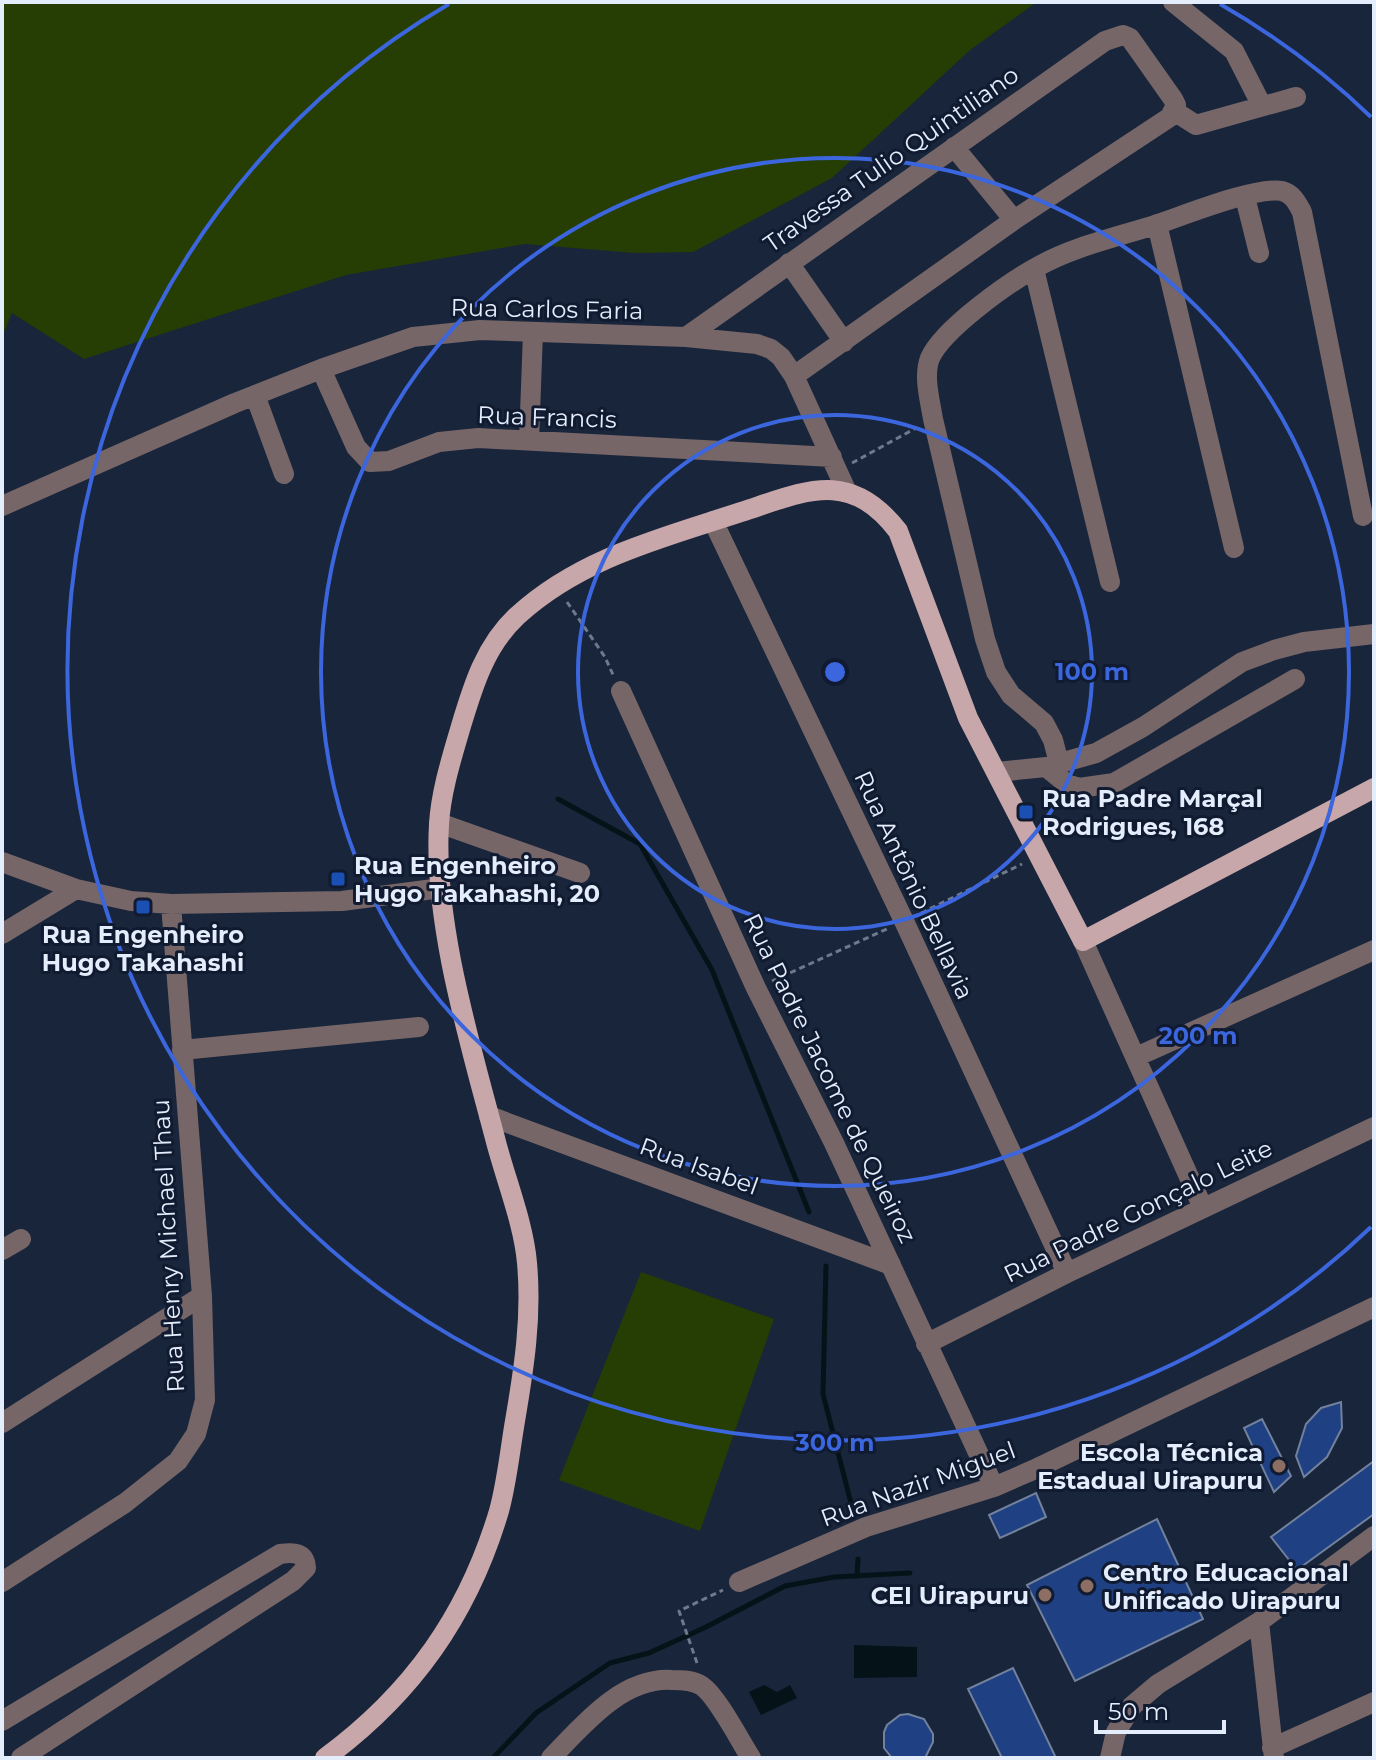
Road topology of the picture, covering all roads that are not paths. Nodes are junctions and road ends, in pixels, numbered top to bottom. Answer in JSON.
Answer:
{"nodes":[{"id":1,"x":1173,"y":2,"type":"edge"},
{"id":2,"x":1296,"y":97,"type":"dead end"},
{"id":3,"x":1174,"y":105,"type":"junction"},
{"id":4,"x":1262,"y":106,"type":"junction"},
{"id":5,"x":954,"y":147,"type":"junction"},
{"id":6,"x":1245,"y":197,"type":"junction"},
{"id":7,"x":1014,"y":220,"type":"junction"},
{"id":8,"x":1157,"y":224,"type":"junction"},
{"id":9,"x":1259,"y":253,"type":"dead end"},
{"id":10,"x":789,"y":263,"type":"junction"},
{"id":11,"x":1034,"y":269,"type":"junction"},
{"id":12,"x":533,"y":332,"type":"junction"},
{"id":13,"x":686,"y":337,"type":"junction"},
{"id":14,"x":844,"y":342,"type":"junction"},
{"id":15,"x":321,"y":369,"type":"junction"},
{"id":16,"x":794,"y":376,"type":"junction"},
{"id":17,"x":255,"y":395,"type":"junction"},
{"id":18,"x":529,"y":441,"type":"junction"},
{"id":19,"x":835,"y":464,"type":"junction"},
{"id":20,"x":284,"y":474,"type":"dead end"},
{"id":21,"x":846,"y":490,"type":"junction"},
{"id":22,"x":2,"y":506,"type":"edge"},
{"id":23,"x":1363,"y":516,"type":"dead end"},
{"id":24,"x":713,"y":521,"type":"junction"},
{"id":25,"x":1234,"y":548,"type":"dead end"},
{"id":26,"x":1110,"y":582,"type":"dead end"},
{"id":27,"x":1374,"y":634,"type":"edge"},
{"id":28,"x":1295,"y":679,"type":"dead end"},
{"id":29,"x":621,"y":691,"type":"dead end"},
{"id":30,"x":1052,"y":765,"type":"junction"},
{"id":31,"x":997,"y":772,"type":"junction"},
{"id":32,"x":1374,"y":788,"type":"edge"},
{"id":33,"x":439,"y":823,"type":"junction"},
{"id":34,"x":2,"y":862,"type":"edge"},
{"id":35,"x":580,"y":873,"type":"dead end"},
{"id":36,"x":441,"y":888,"type":"junction"},
{"id":37,"x":76,"y":889,"type":"junction"},
{"id":38,"x":171,"y":904,"type":"junction"},
{"id":39,"x":2,"y":934,"type":"edge"},
{"id":40,"x":1083,"y":941,"type":"junction"},
{"id":41,"x":1374,"y":950,"type":"edge"},
{"id":42,"x":419,"y":1027,"type":"dead end"},
{"id":43,"x":182,"y":1050,"type":"junction"},
{"id":44,"x":1136,"y":1057,"type":"junction"},
{"id":45,"x":489,"y":1116,"type":"junction"},
{"id":46,"x":1374,"y":1127,"type":"edge"},
{"id":47,"x":1203,"y":1208,"type":"junction"},
{"id":48,"x":21,"y":1239,"type":"dead end"},
{"id":49,"x":2,"y":1250,"type":"edge"},
{"id":50,"x":891,"y":1265,"type":"junction"},
{"id":51,"x":1067,"y":1273,"type":"junction"},
{"id":52,"x":202,"y":1296,"type":"junction"},
{"id":53,"x":1374,"y":1307,"type":"edge"},
{"id":54,"x":926,"y":1344,"type":"junction"},
{"id":55,"x":2,"y":1423,"type":"edge"},
{"id":56,"x":994,"y":1487,"type":"junction"},
{"id":57,"x":1374,"y":1536,"type":"edge"},
{"id":58,"x":2,"y":1582,"type":"edge"},
{"id":59,"x":739,"y":1582,"type":"road end"},
{"id":60,"x":1259,"y":1622,"type":"junction"},
{"id":61,"x":1374,"y":1702,"type":"edge"},
{"id":62,"x":2,"y":1721,"type":"edge"},
{"id":63,"x":1273,"y":1753,"type":"edge"},
{"id":64,"x":21,"y":1758,"type":"edge"},
{"id":65,"x":325,"y":1758,"type":"edge"},
{"id":66,"x":551,"y":1758,"type":"edge"},
{"id":67,"x":751,"y":1758,"type":"edge"},
{"id":68,"x":1110,"y":1758,"type":"edge"}],
"edges":[{"from":1,"to":4,"type":"street"},
{"from":2,"to":4,"type":"street"},
{"from":3,"to":4,"type":"street"},
{"from":3,"to":5,"type":"street","name":"Travessa Tulio Quintiliano"},
{"from":3,"to":7,"type":"street"},
{"from":5,"to":7,"type":"street"},
{"from":5,"to":10,"type":"street","name":"Travessa Tulio Quintiliano"},
{"from":6,"to":8,"type":"street"},
{"from":6,"to":9,"type":"street"},
{"from":6,"to":23,"type":"street"},
{"from":7,"to":14,"type":"street"},
{"from":8,"to":11,"type":"street"},
{"from":8,"to":25,"type":"street"},
{"from":10,"to":13,"type":"street","name":"Travessa Tulio Quintiliano"},
{"from":10,"to":14,"type":"street"},
{"from":11,"to":26,"type":"street"},
{"from":11,"to":30,"type":"street"},
{"from":12,"to":13,"type":"street","name":"Rua Carlos Faria"},
{"from":12,"to":15,"type":"street","name":"Rua Carlos Faria"},
{"from":12,"to":18,"type":"street"},
{"from":13,"to":16,"type":"street","name":"Rua Carlos Faria"},
{"from":14,"to":16,"type":"street"},
{"from":15,"to":17,"type":"street","name":"Rua Carlos Faria"},
{"from":15,"to":18,"type":"street","name":"Rua Francis"},
{"from":16,"to":19,"type":"street","name":"Rua Carlos Faria"},
{"from":17,"to":20,"type":"street"},
{"from":17,"to":22,"type":"street","name":"Rua Carlos Faria"},
{"from":18,"to":19,"type":"street","name":"Rua Francis"},
{"from":19,"to":21,"type":"street","name":"Rua Carlos Faria"},
{"from":21,"to":24,"type":"main road"},
{"from":21,"to":31,"type":"main road"},
{"from":24,"to":33,"type":"main road"},
{"from":24,"to":51,"type":"street","name":"Rua Antônio Bellavia"},
{"from":27,"to":30,"type":"street"},
{"from":28,"to":30,"type":"street"},
{"from":29,"to":50,"type":"street","name":"Rua Padre Jacome de Queiroz"},
{"from":30,"to":31,"type":"street"},
{"from":31,"to":40,"type":"main road"},
{"from":32,"to":40,"type":"main road"},
{"from":33,"to":35,"type":"street"},
{"from":33,"to":36,"type":"main road"},
{"from":34,"to":37,"type":"street"},
{"from":36,"to":38,"type":"street"},
{"from":36,"to":45,"type":"main road"},
{"from":37,"to":38,"type":"street"},
{"from":37,"to":39,"type":"street"},
{"from":38,"to":43,"type":"street","name":"Rua Henry Michael Thau"},
{"from":40,"to":44,"type":"street"},
{"from":41,"to":44,"type":"street"},
{"from":42,"to":43,"type":"street"},
{"from":43,"to":52,"type":"street","name":"Rua Henry Michael Thau"},
{"from":44,"to":47,"type":"street"},
{"from":45,"to":50,"type":"street","name":"Rua Isabel"},
{"from":45,"to":65,"type":"main road"},
{"from":46,"to":47,"type":"street","name":"Rua Padre Gonçalo Leite"},
{"from":47,"to":51,"type":"street","name":"Rua Padre Gonçalo Leite"},
{"from":48,"to":49,"type":"street"},
{"from":50,"to":54,"type":"street","name":"Rua Padre Jacome de Queiroz"},
{"from":51,"to":54,"type":"street","name":"Rua Padre Gonçalo Leite"},
{"from":52,"to":55,"type":"street"},
{"from":52,"to":58,"type":"street","name":"Rua Henry Michael Thau"},
{"from":53,"to":56,"type":"street","name":"Rua Nazir Miguel"},
{"from":54,"to":56,"type":"street","name":"Rua Padre Jacome de Queiroz"},
{"from":56,"to":59,"type":"street","name":"Rua Nazir Miguel"},
{"from":57,"to":60,"type":"street"},
{"from":60,"to":63,"type":"street"},
{"from":60,"to":68,"type":"street"},
{"from":61,"to":63,"type":"street"},
{"from":62,"to":64,"type":"street"},
{"from":66,"to":67,"type":"street"}]}
